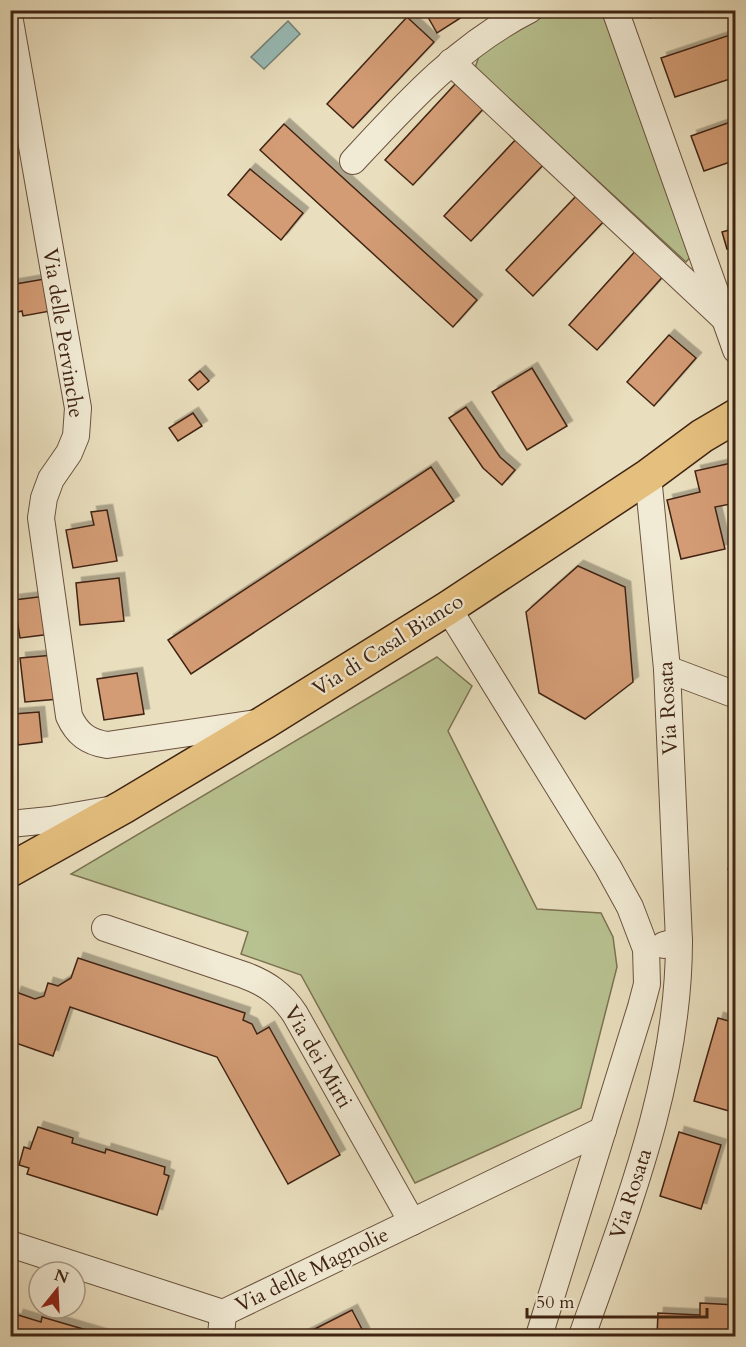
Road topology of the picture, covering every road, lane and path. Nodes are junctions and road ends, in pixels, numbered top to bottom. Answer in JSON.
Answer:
{"nodes":[{"id":1,"x":529,"y":10,"type":"edge"},
{"id":2,"x":615,"y":10,"type":"edge"},
{"id":3,"x":10,"y":21,"type":"edge"},
{"id":4,"x":451,"y":62,"type":"junction"},
{"id":5,"x":353,"y":161,"type":"dead end"},
{"id":6,"x":724,"y":318,"type":"junction"},
{"id":7,"x":735,"y":350,"type":"edge"},
{"id":8,"x":735,"y":416,"type":"edge"},
{"id":9,"x":735,"y":439,"type":"edge"},
{"id":10,"x":648,"y":476,"type":"junction"},
{"id":11,"x":448,"y":608,"type":"junction"},
{"id":12,"x":667,"y":669,"type":"junction"},
{"id":13,"x":735,"y":695,"type":"edge"},
{"id":14,"x":265,"y":722,"type":"junction"},
{"id":15,"x":123,"y":807,"type":"junction"},
{"id":16,"x":10,"y":824,"type":"edge"},
{"id":17,"x":12,"y":872,"type":"edge"},
{"id":18,"x":105,"y":928,"type":"dead end"},
{"id":19,"x":679,"y":941,"type":"junction"},
{"id":20,"x":646,"y":949,"type":"junction"},
{"id":21,"x":603,"y":1130,"type":"junction"},
{"id":22,"x":412,"y":1222,"type":"junction"},
{"id":23,"x":10,"y":1244,"type":"edge"},
{"id":24,"x":222,"y":1324,"type":"edge"},
{"id":25,"x":539,"y":1336,"type":"edge"},
{"id":26,"x":582,"y":1336,"type":"edge"}],
"edges":[{"from":1,"to":4,"type":"street"},
{"from":2,"to":6,"type":"street"},
{"from":3,"to":14,"type":"street","name":"Via delle Pervinche"},
{"from":4,"to":5,"type":"street"},
{"from":4,"to":6,"type":"street"},
{"from":6,"to":7,"type":"street"},
{"from":8,"to":10,"type":"main road","name":"Via di Casal Bianco"},
{"from":9,"to":10,"type":"main road","name":"Via di Casal Bianco"},
{"from":10,"to":11,"type":"main road","name":"Via di Casal Bianco"},
{"from":10,"to":12,"type":"street","name":"Via Rosata"},
{"from":11,"to":14,"type":"main road","name":"Via di Casal Bianco"},
{"from":11,"to":20,"type":"street"},
{"from":12,"to":13,"type":"street"},
{"from":12,"to":19,"type":"street","name":"Via Rosata"},
{"from":14,"to":15,"type":"main road","name":"Via di Casal Bianco"},
{"from":15,"to":16,"type":"street","name":"Via di Casal Bianco"},
{"from":15,"to":17,"type":"main road","name":"Via di Casal Bianco"},
{"from":18,"to":22,"type":"street","name":"Via dei Mirti"},
{"from":19,"to":20,"type":"street"},
{"from":19,"to":26,"type":"street","name":"Via Rosata"},
{"from":20,"to":21,"type":"street"},
{"from":21,"to":22,"type":"street","name":"Via delle Magnolie"},
{"from":21,"to":25,"type":"street"},
{"from":22,"to":24,"type":"street","name":"Via delle Magnolie"},
{"from":23,"to":24,"type":"street","name":"Via delle Magnolie"}]}
